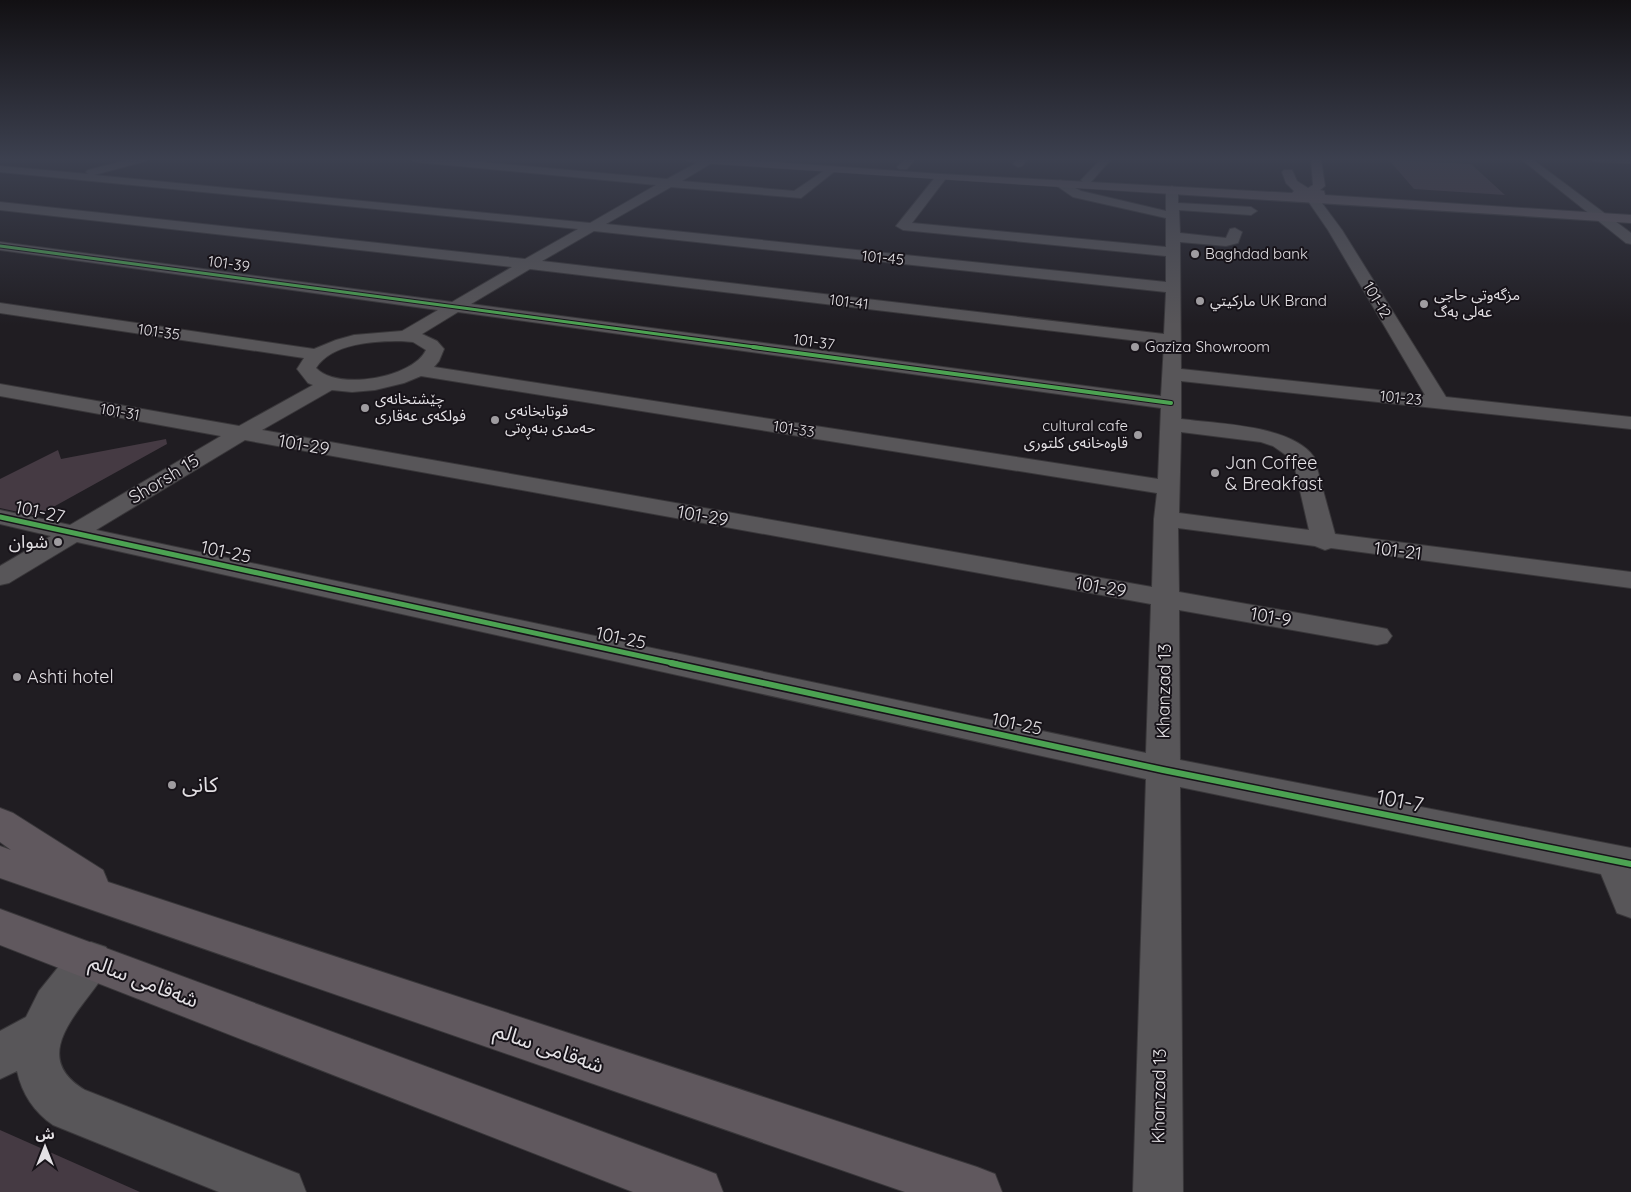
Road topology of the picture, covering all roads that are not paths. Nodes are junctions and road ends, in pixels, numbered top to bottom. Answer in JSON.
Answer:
{"nodes":[{"id":1,"x":1172,"y":214,"type":"edge"},
{"id":2,"x":129,"y":215,"type":"edge"},
{"id":3,"x":468,"y":215,"type":"edge"},
{"id":4,"x":614,"y":215,"type":"edge"},
{"id":5,"x":912,"y":215,"type":"edge"},
{"id":6,"x":1158,"y":215,"type":"edge"},
{"id":7,"x":1173,"y":215,"type":"edge"},
{"id":8,"x":1324,"y":215,"type":"edge"},
{"id":9,"x":1591,"y":215,"type":"edge"},
{"id":10,"x":1596,"y":215,"type":"junction"},
{"id":11,"x":1631,"y":217,"type":"edge"},
{"id":12,"x":593,"y":227,"type":"junction"},
{"id":13,"x":1235,"y":232,"type":"dead end"},
{"id":14,"x":1631,"y":240,"type":"edge"},
{"id":15,"x":0,"y":246,"type":"edge"},
{"id":16,"x":527,"y":264,"type":"junction"},
{"id":17,"x":1174,"y":288,"type":"junction"},
{"id":18,"x":454,"y":306,"type":"junction"},
{"id":19,"x":0,"y":308,"type":"edge"},
{"id":20,"x":406,"y":336,"type":"junction"},
{"id":21,"x":1172,"y":340,"type":"junction"},
{"id":22,"x":318,"y":355,"type":"junction"},
{"id":23,"x":419,"y":370,"type":"junction"},
{"id":24,"x":329,"y":384,"type":"junction"},
{"id":25,"x":0,"y":390,"type":"edge"},
{"id":26,"x":1171,"y":400,"type":"junction"},
{"id":27,"x":1440,"y":403,"type":"junction"},
{"id":28,"x":1631,"y":424,"type":"edge"},
{"id":29,"x":240,"y":434,"type":"junction"},
{"id":30,"x":1169,"y":488,"type":"junction"},
{"id":31,"x":0,"y":517,"type":"edge"},
{"id":32,"x":1166,"y":519,"type":"junction"},
{"id":33,"x":74,"y":534,"type":"junction"},
{"id":34,"x":1325,"y":542,"type":"junction"},
{"id":35,"x":0,"y":577,"type":"edge"},
{"id":36,"x":1631,"y":580,"type":"edge"},
{"id":37,"x":1166,"y":598,"type":"junction"},
{"id":38,"x":1376,"y":636,"type":"dead end"},
{"id":39,"x":1163,"y":770,"type":"junction"},
{"id":40,"x":0,"y":823,"type":"edge"},
{"id":41,"x":0,"y":862,"type":"edge"},
{"id":42,"x":1623,"y":862,"type":"edge"},
{"id":43,"x":1631,"y":902,"type":"edge"},
{"id":44,"x":122,"y":903,"type":"junction"},
{"id":45,"x":0,"y":927,"type":"edge"},
{"id":46,"x":0,"y":944,"type":"edge"},
{"id":47,"x":79,"y":957,"type":"junction"},
{"id":48,"x":42,"y":1033,"type":"junction"},
{"id":49,"x":0,"y":1056,"type":"edge"},
{"id":50,"x":281,"y":1192,"type":"edge"},
{"id":51,"x":698,"y":1192,"type":"edge"},
{"id":52,"x":977,"y":1192,"type":"edge"},
{"id":53,"x":1158,"y":1192,"type":"edge"}],
"edges":[{"from":1,"to":17,"type":"street","name":"Khanzad 13"},
{"from":2,"to":16,"type":"street","name":"101-41"},
{"from":3,"to":12,"type":"street","name":"101-45"},
{"from":4,"to":12,"type":"street"},
{"from":5,"to":6,"type":"street"},
{"from":7,"to":13,"type":"street"},
{"from":8,"to":27,"type":"street","name":"101-12"},
{"from":9,"to":10,"type":"main road"},
{"from":10,"to":11,"type":"main road"},
{"from":10,"to":14,"type":"street"},
{"from":12,"to":16,"type":"street"},
{"from":12,"to":17,"type":"street","name":"101-45"},
{"from":15,"to":18,"type":"street","name":"101-39"},
{"from":16,"to":18,"type":"street"},
{"from":16,"to":21,"type":"street","name":"101-41"},
{"from":17,"to":21,"type":"street","name":"Khanzad 13"},
{"from":18,"to":20,"type":"street"},
{"from":18,"to":26,"type":"street","name":"101-37"},
{"from":19,"to":22,"type":"street","name":"101-35"},
{"from":20,"to":22,"type":"street"},
{"from":20,"to":23,"type":"street"},
{"from":21,"to":26,"type":"street","name":"Khanzad 13"},
{"from":22,"to":24,"type":"street"},
{"from":23,"to":24,"type":"street"},
{"from":23,"to":30,"type":"street","name":"101-33"},
{"from":24,"to":29,"type":"street","name":"Shorsh 15"},
{"from":25,"to":29,"type":"street","name":"101-31"},
{"from":26,"to":27,"type":"street","name":"101-23"},
{"from":26,"to":30,"type":"street","name":"Khanzad 13"},
{"from":26,"to":34,"type":"street"},
{"from":27,"to":28,"type":"street","name":"101-23"},
{"from":29,"to":33,"type":"street","name":"Shorsh 15"},
{"from":29,"to":37,"type":"street","name":"101-29"},
{"from":30,"to":32,"type":"street","name":"Khanzad 13"},
{"from":31,"to":33,"type":"street","name":"101-27"},
{"from":32,"to":34,"type":"street","name":"101-21"},
{"from":32,"to":37,"type":"street","name":"Khanzad 13"},
{"from":33,"to":35,"type":"street","name":"Shorsh 15"},
{"from":33,"to":39,"type":"street","name":"101-25"},
{"from":34,"to":36,"type":"street","name":"101-21"},
{"from":37,"to":38,"type":"street","name":"101-9"},
{"from":37,"to":39,"type":"street","name":"Khanzad 13"},
{"from":39,"to":42,"type":"street","name":"101-7"},
{"from":39,"to":53,"type":"street","name":"Khanzad 13"},
{"from":40,"to":44,"type":"main road","name":"شەقامی سالم"},
{"from":41,"to":44,"type":"main road","name":"شەقامی سالم"},
{"from":42,"to":43,"type":"street"},
{"from":44,"to":52,"type":"main road","name":"شەقامی سالم"},
{"from":45,"to":47,"type":"main road","name":"شەقامی سالم"},
{"from":46,"to":47,"type":"main road","name":"شەقامی سالم"},
{"from":47,"to":48,"type":"street"},
{"from":47,"to":51,"type":"main road","name":"شەقامی سالم"},
{"from":48,"to":49,"type":"street"},
{"from":48,"to":50,"type":"street"}]}
